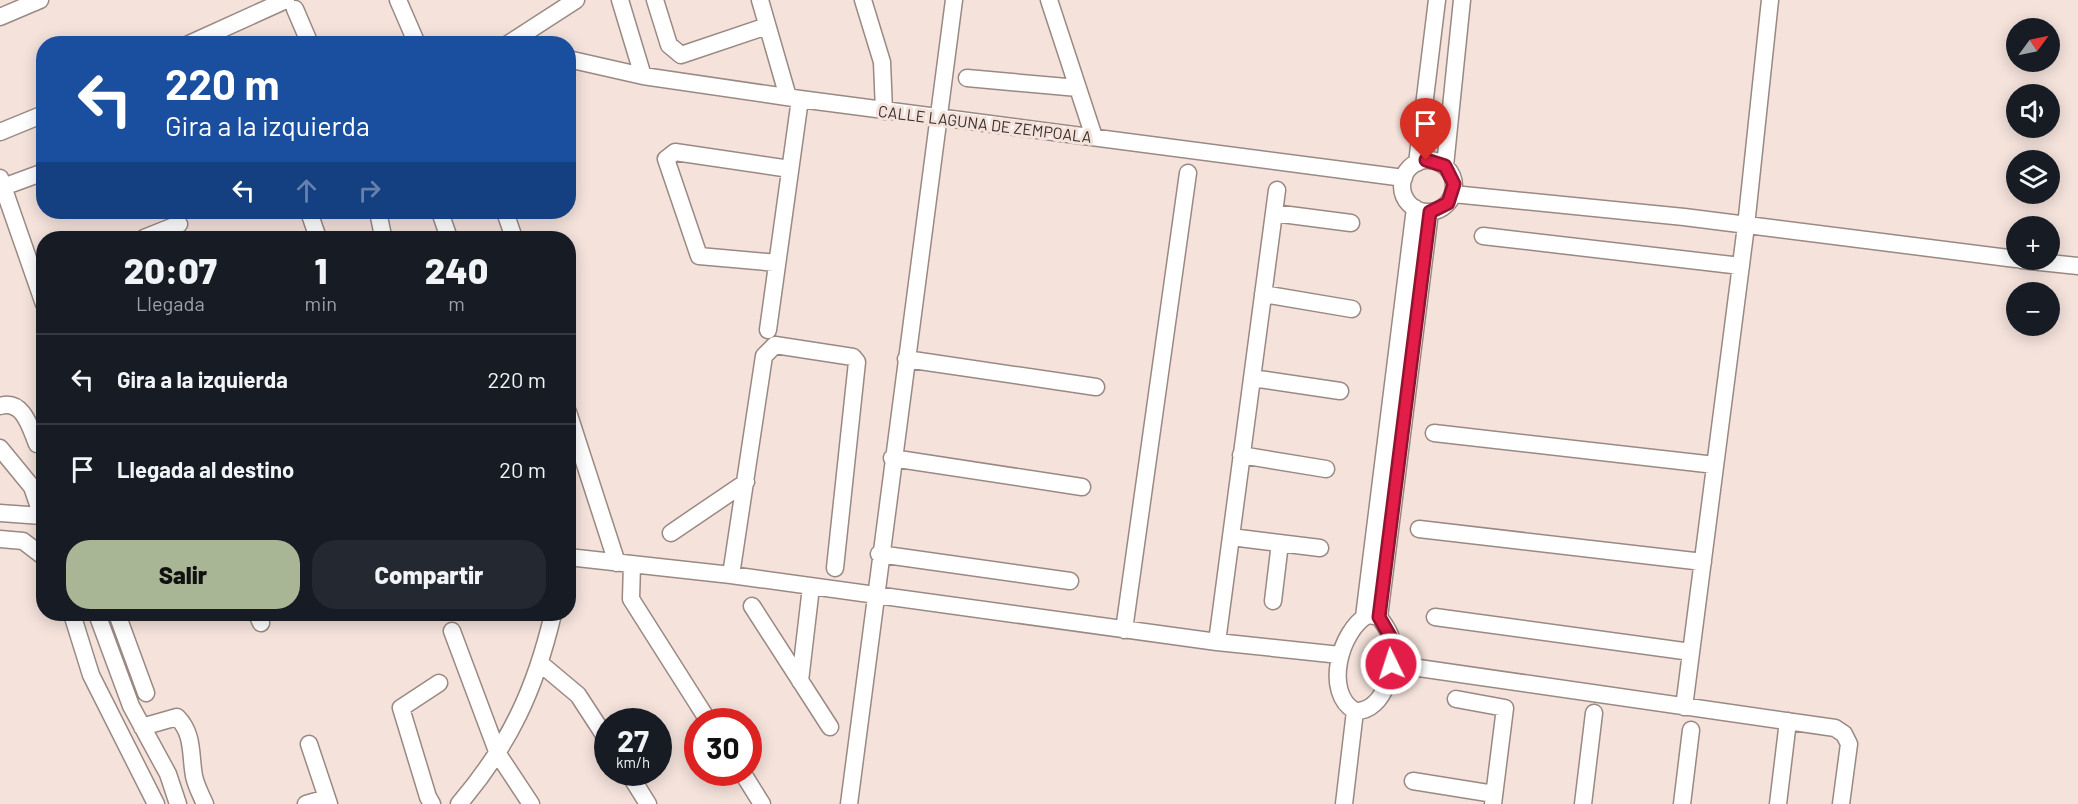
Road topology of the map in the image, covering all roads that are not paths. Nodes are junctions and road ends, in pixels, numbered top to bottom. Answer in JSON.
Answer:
{"nodes":[{"id":1,"x":40,"y":0,"type":"edge"},
{"id":2,"x":398,"y":0,"type":"edge"},
{"id":3,"x":576,"y":0,"type":"edge"},
{"id":4,"x":620,"y":0,"type":"edge"},
{"id":5,"x":655,"y":0,"type":"edge"},
{"id":6,"x":760,"y":0,"type":"edge"},
{"id":7,"x":863,"y":0,"type":"edge"},
{"id":8,"x":954,"y":0,"type":"edge"},
{"id":9,"x":1049,"y":0,"type":"edge"},
{"id":10,"x":1437,"y":0,"type":"edge"},
{"id":11,"x":1462,"y":0,"type":"edge"},
{"id":12,"x":1770,"y":0,"type":"edge"},
{"id":13,"x":290,"y":5,"type":"edge"},
{"id":14,"x":0,"y":18,"type":"edge"},
{"id":15,"x":767,"y":26,"type":"junction"},
{"id":16,"x":210,"y":36,"type":"edge"},
{"id":17,"x":306,"y":36,"type":"edge"},
{"id":18,"x":414,"y":36,"type":"edge"},
{"id":19,"x":520,"y":36,"type":"edge"},
{"id":20,"x":576,"y":61,"type":"edge"},
{"id":21,"x":644,"y":76,"type":"junction"},
{"id":22,"x":967,"y":78,"type":"dead end"},
{"id":23,"x":1078,"y":88,"type":"junction"},
{"id":24,"x":794,"y":98,"type":"junction"},
{"id":25,"x":884,"y":111,"type":"junction"},
{"id":26,"x":36,"y":117,"type":"edge"},
{"id":27,"x":937,"y":118,"type":"junction"},
{"id":28,"x":0,"y":132,"type":"edge"},
{"id":29,"x":1094,"y":137,"type":"junction"},
{"id":30,"x":1417,"y":163,"type":"junction"},
{"id":31,"x":1445,"y":166,"type":"junction"},
{"id":32,"x":790,"y":169,"type":"junction"},
{"id":33,"x":1188,"y":173,"type":"dead end"},
{"id":34,"x":36,"y":174,"type":"edge"},
{"id":35,"x":1404,"y":178,"type":"junction"},
{"id":36,"x":2,"y":183,"type":"edge"},
{"id":37,"x":1276,"y":190,"type":"dead end"},
{"id":38,"x":1453,"y":194,"type":"junction"},
{"id":39,"x":1423,"y":210,"type":"junction"},
{"id":40,"x":1274,"y":213,"type":"junction"},
{"id":41,"x":1351,"y":223,"type":"dead end"},
{"id":42,"x":179,"y":224,"type":"dead end"},
{"id":43,"x":1746,"y":226,"type":"junction"},
{"id":44,"x":162,"y":231,"type":"edge"},
{"id":45,"x":1483,"y":236,"type":"dead end"},
{"id":46,"x":2006,"y":258,"type":"edge"},
{"id":47,"x":2060,"y":261,"type":"edge"},
{"id":48,"x":2077,"y":261,"type":"edge"},
{"id":49,"x":777,"y":264,"type":"junction"},
{"id":50,"x":1741,"y":266,"type":"junction"},
{"id":51,"x":36,"y":272,"type":"edge"},
{"id":52,"x":1263,"y":294,"type":"junction"},
{"id":53,"x":1352,"y":309,"type":"dead end"},
{"id":54,"x":768,"y":330,"type":"dead end"},
{"id":55,"x":906,"y":359,"type":"junction"},
{"id":56,"x":1252,"y":378,"type":"junction"},
{"id":57,"x":1096,"y":387,"type":"dead end"},
{"id":58,"x":1340,"y":391,"type":"dead end"},
{"id":59,"x":0,"y":406,"type":"edge"},
{"id":60,"x":1434,"y":433,"type":"dead end"},
{"id":61,"x":576,"y":434,"type":"edge"},
{"id":62,"x":36,"y":442,"type":"edge"},
{"id":63,"x":0,"y":448,"type":"edge"},
{"id":64,"x":1241,"y":455,"type":"junction"},
{"id":65,"x":892,"y":458,"type":"junction"},
{"id":66,"x":1715,"y":465,"type":"junction"},
{"id":67,"x":1326,"y":469,"type":"dead end"},
{"id":68,"x":746,"y":482,"type":"junction"},
{"id":69,"x":1082,"y":487,"type":"dead end"},
{"id":70,"x":36,"y":498,"type":"edge"},
{"id":71,"x":0,"y":513,"type":"edge"},
{"id":72,"x":36,"y":516,"type":"edge"},
{"id":73,"x":36,"y":525,"type":"edge"},
{"id":74,"x":1419,"y":529,"type":"dead end"},
{"id":75,"x":671,"y":533,"type":"dead end"},
{"id":76,"x":1231,"y":537,"type":"junction"},
{"id":77,"x":0,"y":539,"type":"edge"},
{"id":78,"x":23,"y":541,"type":"junction"},
{"id":79,"x":1280,"y":543,"type":"junction"},
{"id":80,"x":1320,"y":549,"type":"dead end"},
{"id":81,"x":36,"y":551,"type":"edge"},
{"id":82,"x":879,"y":554,"type":"junction"},
{"id":83,"x":576,"y":558,"type":"edge"},
{"id":84,"x":1703,"y":562,"type":"junction"},
{"id":85,"x":624,"y":564,"type":"junction"},
{"id":86,"x":835,"y":568,"type":"dead end"},
{"id":87,"x":731,"y":575,"type":"junction"},
{"id":88,"x":1070,"y":581,"type":"dead end"},
{"id":89,"x":811,"y":587,"type":"junction"},
{"id":90,"x":874,"y":596,"type":"junction"},
{"id":91,"x":1273,"y":601,"type":"dead end"},
{"id":92,"x":752,"y":606,"type":"dead end"},
{"id":93,"x":1372,"y":617,"type":"junction"},
{"id":94,"x":1435,"y":617,"type":"dead end"},
{"id":95,"x":74,"y":621,"type":"edge"},
{"id":96,"x":99,"y":621,"type":"edge"},
{"id":97,"x":120,"y":621,"type":"edge"},
{"id":98,"x":551,"y":621,"type":"edge"},
{"id":99,"x":1124,"y":630,"type":"junction"},
{"id":100,"x":452,"y":631,"type":"dead end"},
{"id":101,"x":1216,"y":642,"type":"junction"},
{"id":102,"x":1691,"y":652,"type":"junction"},
{"id":103,"x":1340,"y":656,"type":"junction"},
{"id":104,"x":541,"y":664,"type":"junction"},
{"id":105,"x":1391,"y":664,"type":"junction"},
{"id":106,"x":800,"y":681,"type":"junction"},
{"id":107,"x":439,"y":683,"type":"dead end"},
{"id":108,"x":146,"y":693,"type":"dead end"},
{"id":109,"x":1456,"y":699,"type":"dead end"},
{"id":110,"x":1684,"y":707,"type":"junction"},
{"id":111,"x":700,"y":708,"type":"edge"},
{"id":112,"x":1355,"y":711,"type":"junction"},
{"id":113,"x":1594,"y":713,"type":"dead end"},
{"id":114,"x":594,"y":720,"type":"edge"},
{"id":115,"x":1788,"y":722,"type":"junction"},
{"id":116,"x":142,"y":727,"type":"junction"},
{"id":117,"x":830,"y":727,"type":"dead end"},
{"id":118,"x":1691,"y":730,"type":"dead end"},
{"id":119,"x":309,"y":744,"type":"dead end"},
{"id":120,"x":498,"y":754,"type":"junction"},
{"id":121,"x":1413,"y":781,"type":"dead end"},
{"id":122,"x":637,"y":786,"type":"edge"},
{"id":123,"x":751,"y":786,"type":"edge"},
{"id":124,"x":1493,"y":799,"type":"edge"},
{"id":125,"x":328,"y":801,"type":"edge"},
{"id":126,"x":156,"y":804,"type":"edge"},
{"id":127,"x":178,"y":804,"type":"edge"},
{"id":128,"x":204,"y":804,"type":"edge"},
{"id":129,"x":306,"y":804,"type":"edge"},
{"id":130,"x":432,"y":804,"type":"edge"},
{"id":131,"x":459,"y":804,"type":"edge"},
{"id":132,"x":531,"y":804,"type":"edge"},
{"id":133,"x":648,"y":804,"type":"edge"},
{"id":134,"x":762,"y":804,"type":"edge"},
{"id":135,"x":849,"y":804,"type":"edge"},
{"id":136,"x":1344,"y":804,"type":"edge"},
{"id":137,"x":1583,"y":804,"type":"edge"},
{"id":138,"x":1682,"y":804,"type":"edge"},
{"id":139,"x":1778,"y":804,"type":"edge"},
{"id":140,"x":1841,"y":804,"type":"edge"}],
"edges":[{"from":1,"to":14,"type":"street"},
{"from":2,"to":18,"type":"street"},
{"from":3,"to":19,"type":"street"},
{"from":4,"to":21,"type":"street"},
{"from":5,"to":15,"type":"street"},
{"from":6,"to":15,"type":"street"},
{"from":7,"to":25,"type":"street"},
{"from":8,"to":27,"type":"street"},
{"from":9,"to":23,"type":"street"},
{"from":10,"to":30,"type":"street"},
{"from":11,"to":31,"type":"street"},
{"from":12,"to":43,"type":"street"},
{"from":13,"to":16,"type":"street"},
{"from":13,"to":17,"type":"street"},
{"from":15,"to":24,"type":"street"},
{"from":20,"to":21,"type":"street","name":"CALLE LAGUNA DE ZEMPOALA"},
{"from":21,"to":24,"type":"street","name":"CALLE LAGUNA DE ZEMPOALA"},
{"from":22,"to":23,"type":"street"},
{"from":23,"to":29,"type":"street"},
{"from":24,"to":25,"type":"street","name":"CALLE LAGUNA DE ZEMPOALA"},
{"from":24,"to":32,"type":"street"},
{"from":25,"to":27,"type":"street","name":"CALLE LAGUNA DE ZEMPOALA"},
{"from":26,"to":28,"type":"street"},
{"from":27,"to":29,"type":"street","name":"CALLE LAGUNA DE ZEMPOALA"},
{"from":27,"to":55,"type":"street"},
{"from":29,"to":35,"type":"street","name":"CALLE LAGUNA DE ZEMPOALA"},
{"from":30,"to":31,"type":"street"},
{"from":30,"to":35,"type":"street"},
{"from":31,"to":38,"type":"street"},
{"from":32,"to":49,"type":"street"},
{"from":32,"to":49,"type":"street"},
{"from":33,"to":99,"type":"street"},
{"from":34,"to":36,"type":"street"},
{"from":35,"to":39,"type":"street"},
{"from":36,"to":51,"type":"street"},
{"from":37,"to":40,"type":"street"},
{"from":38,"to":39,"type":"street"},
{"from":38,"to":43,"type":"street"},
{"from":39,"to":93,"type":"street"},
{"from":40,"to":41,"type":"street"},
{"from":40,"to":52,"type":"street"},
{"from":42,"to":44,"type":"street"},
{"from":43,"to":46,"type":"street"},
{"from":43,"to":50,"type":"street"},
{"from":45,"to":50,"type":"street"},
{"from":47,"to":48,"type":"street"},
{"from":49,"to":54,"type":"street"},
{"from":50,"to":66,"type":"street"},
{"from":52,"to":53,"type":"street"},
{"from":52,"to":56,"type":"street"},
{"from":55,"to":57,"type":"street"},
{"from":55,"to":65,"type":"street"},
{"from":56,"to":58,"type":"street"},
{"from":56,"to":64,"type":"street"},
{"from":59,"to":62,"type":"street"},
{"from":60,"to":66,"type":"street"},
{"from":61,"to":85,"type":"street"},
{"from":63,"to":70,"type":"street"},
{"from":64,"to":67,"type":"street"},
{"from":64,"to":76,"type":"street"},
{"from":65,"to":69,"type":"street"},
{"from":65,"to":82,"type":"street"},
{"from":66,"to":84,"type":"street"},
{"from":68,"to":75,"type":"street"},
{"from":68,"to":86,"type":"street"},
{"from":68,"to":87,"type":"street"},
{"from":71,"to":72,"type":"street"},
{"from":73,"to":78,"type":"street"},
{"from":74,"to":84,"type":"street"},
{"from":76,"to":79,"type":"street"},
{"from":76,"to":101,"type":"street"},
{"from":77,"to":78,"type":"street"},
{"from":78,"to":81,"type":"street"},
{"from":79,"to":80,"type":"street"},
{"from":79,"to":91,"type":"street"},
{"from":82,"to":88,"type":"street"},
{"from":82,"to":90,"type":"street"},
{"from":83,"to":85,"type":"street"},
{"from":84,"to":102,"type":"street"},
{"from":85,"to":87,"type":"street"},
{"from":85,"to":111,"type":"street"},
{"from":87,"to":89,"type":"street"},
{"from":89,"to":90,"type":"street"},
{"from":89,"to":106,"type":"street"},
{"from":90,"to":99,"type":"street"},
{"from":90,"to":135,"type":"street"},
{"from":92,"to":106,"type":"street"},
{"from":93,"to":103,"type":"street"},
{"from":93,"to":105,"type":"street"},
{"from":94,"to":102,"type":"street"},
{"from":95,"to":126,"type":"street"},
{"from":96,"to":116,"type":"street"},
{"from":97,"to":108,"type":"street"},
{"from":98,"to":104,"type":"street"},
{"from":99,"to":101,"type":"street"},
{"from":100,"to":120,"type":"street"},
{"from":101,"to":103,"type":"street"},
{"from":102,"to":110,"type":"street"},
{"from":103,"to":112,"type":"street"},
{"from":104,"to":114,"type":"street"},
{"from":104,"to":120,"type":"street"},
{"from":105,"to":110,"type":"street"},
{"from":105,"to":112,"type":"street"},
{"from":106,"to":117,"type":"street"},
{"from":107,"to":130,"type":"street"},
{"from":109,"to":124,"type":"street"},
{"from":110,"to":115,"type":"street"},
{"from":112,"to":136,"type":"street"},
{"from":113,"to":137,"type":"street"},
{"from":115,"to":139,"type":"street"},
{"from":115,"to":140,"type":"street"},
{"from":116,"to":127,"type":"street"},
{"from":116,"to":128,"type":"street"},
{"from":118,"to":138,"type":"street"},
{"from":119,"to":125,"type":"street"},
{"from":120,"to":131,"type":"street"},
{"from":120,"to":132,"type":"street"},
{"from":121,"to":124,"type":"street"},
{"from":122,"to":133,"type":"street"},
{"from":123,"to":134,"type":"street"},
{"from":125,"to":129,"type":"street"}]}
